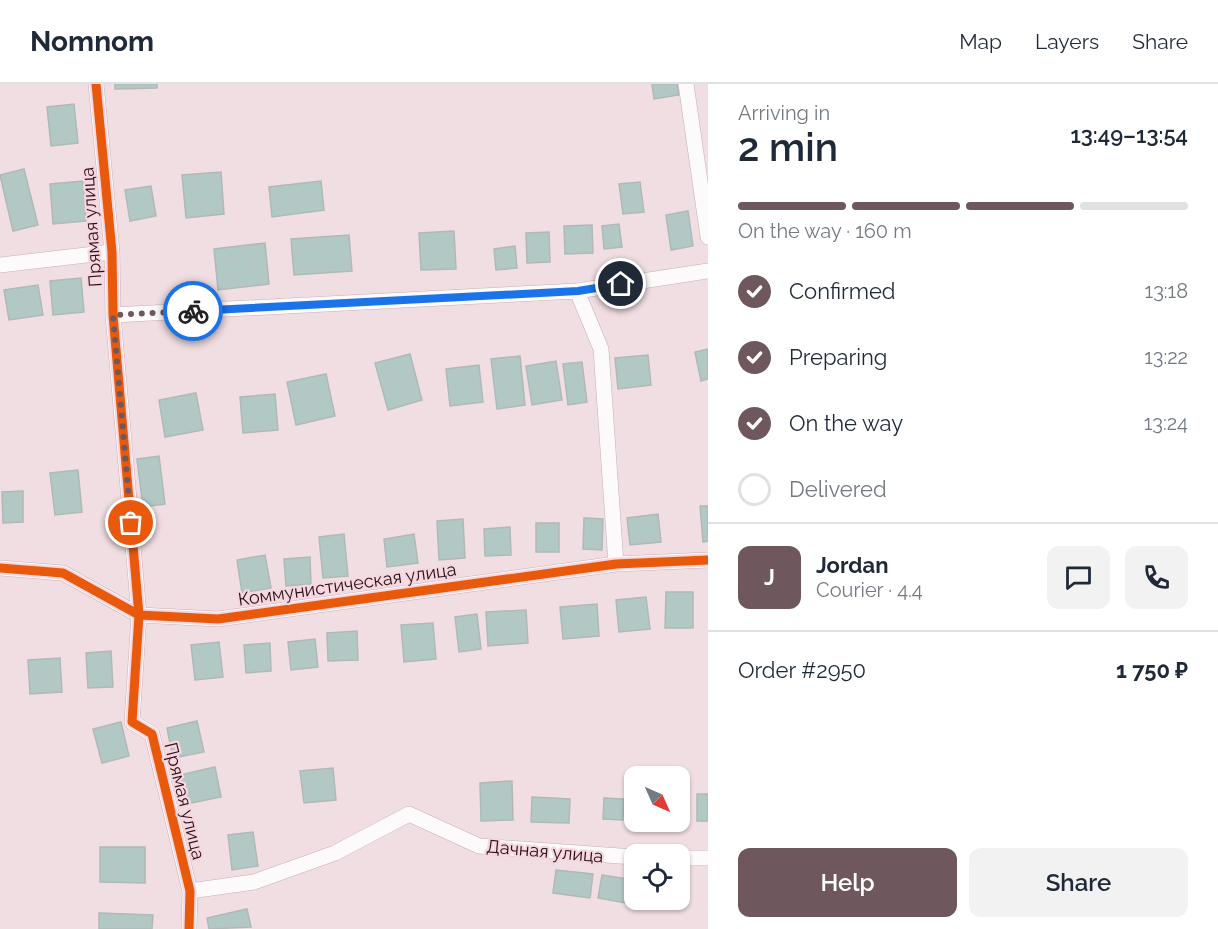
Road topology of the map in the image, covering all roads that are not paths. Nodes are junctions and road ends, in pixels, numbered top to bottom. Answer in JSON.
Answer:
{"nodes":[{"id":1,"x":96,"y":84,"type":"edge"},
{"id":2,"x":686,"y":84,"type":"edge"},
{"id":3,"x":708,"y":237,"type":"edge"},
{"id":4,"x":112,"y":252,"type":"junction"},
{"id":5,"x":0,"y":266,"type":"edge"},
{"id":6,"x":708,"y":270,"type":"edge"},
{"id":7,"x":578,"y":291,"type":"junction"},
{"id":8,"x":113,"y":315,"type":"junction"},
{"id":9,"x":708,"y":560,"type":"edge"},
{"id":10,"x":616,"y":564,"type":"junction"},
{"id":11,"x":0,"y":568,"type":"edge"},
{"id":12,"x":139,"y":615,"type":"junction"},
{"id":13,"x":624,"y":856,"type":"edge"},
{"id":14,"x":690,"y":858,"type":"edge"},
{"id":15,"x":708,"y":858,"type":"edge"},
{"id":16,"x":190,"y":891,"type":"junction"},
{"id":17,"x":189,"y":929,"type":"edge"}],
"edges":[{"from":1,"to":4,"type":"street","name":"Прямая улица"},
{"from":2,"to":3,"type":"street"},
{"from":4,"to":5,"type":"street"},
{"from":4,"to":8,"type":"street","name":"Прямая улица"},
{"from":6,"to":7,"type":"street"},
{"from":7,"to":8,"type":"street"},
{"from":7,"to":10,"type":"street"},
{"from":8,"to":12,"type":"street","name":"Прямая улица"},
{"from":9,"to":10,"type":"street","name":"Коммунистическая улица"},
{"from":10,"to":12,"type":"street","name":"Коммунистическая улица"},
{"from":11,"to":12,"type":"street","name":"Коммунистическая улица"},
{"from":12,"to":16,"type":"street","name":"Прямая улица"},
{"from":13,"to":16,"type":"street","name":"Дачная улица"},
{"from":14,"to":15,"type":"street"},
{"from":16,"to":17,"type":"street"}]}
